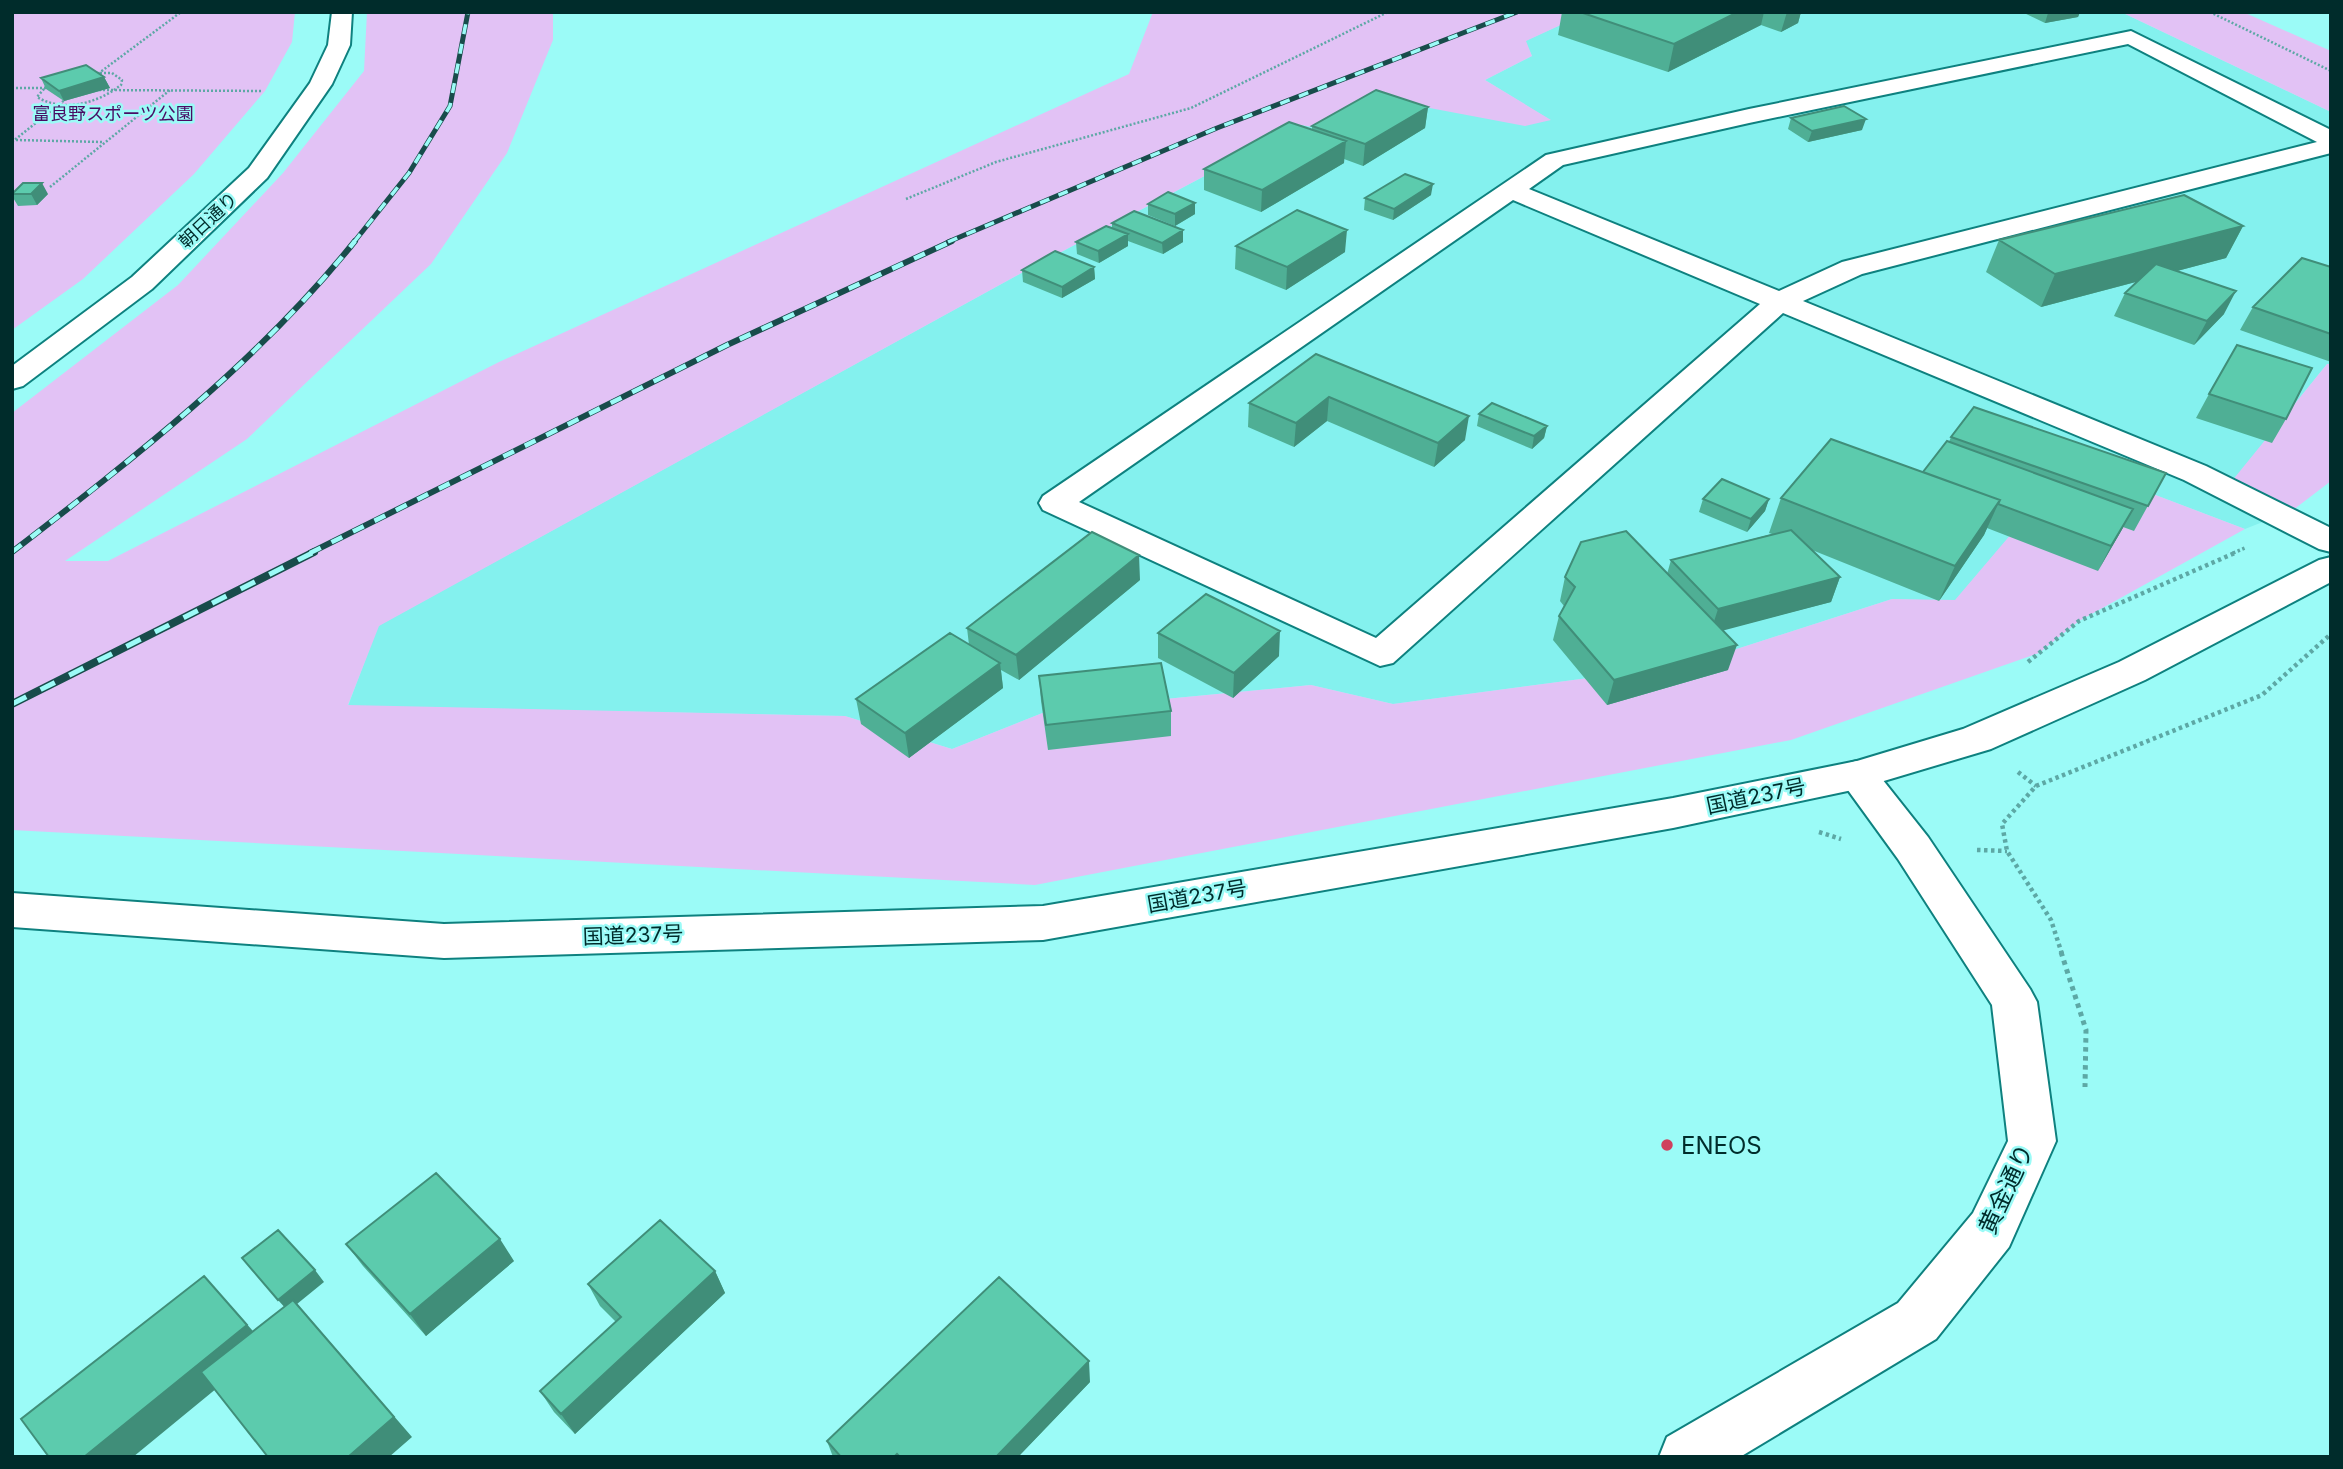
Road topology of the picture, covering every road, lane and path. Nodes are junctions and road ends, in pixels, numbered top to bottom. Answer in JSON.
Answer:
{"nodes":[{"id":1,"x":181,"y":12,"type":"edge"},
{"id":2,"x":342,"y":12,"type":"edge"},
{"id":3,"x":1388,"y":12,"type":"edge"},
{"id":4,"x":2210,"y":12,"type":"edge"},
{"id":5,"x":2331,"y":71,"type":"edge"},
{"id":6,"x":100,"y":72,"type":"junction"},
{"id":7,"x":90,"y":80,"type":"edge"},
{"id":8,"x":321,"y":84,"type":"junction"},
{"id":9,"x":12,"y":88,"type":"edge"},
{"id":10,"x":41,"y":88,"type":"junction"},
{"id":11,"x":54,"y":88,"type":"edge"},
{"id":12,"x":91,"y":89,"type":"edge"},
{"id":13,"x":171,"y":89,"type":"junction"},
{"id":14,"x":116,"y":90,"type":"junction"},
{"id":15,"x":69,"y":96,"type":"edge"},
{"id":16,"x":59,"y":104,"type":"junction"},
{"id":17,"x":2331,"y":140,"type":"edge"},
{"id":18,"x":14,"y":141,"type":"edge"},
{"id":19,"x":103,"y":142,"type":"junction"},
{"id":20,"x":2331,"y":146,"type":"edge"},
{"id":21,"x":50,"y":187,"type":"dead end"},
{"id":22,"x":1512,"y":191,"type":"junction"},
{"id":23,"x":906,"y":199,"type":"dead end"},
{"id":24,"x":1780,"y":301,"type":"junction"},
{"id":25,"x":12,"y":380,"type":"edge"},
{"id":26,"x":2297,"y":524,"type":"junction"},
{"id":27,"x":2331,"y":542,"type":"edge"},
{"id":28,"x":2331,"y":568,"type":"edge"},
{"id":29,"x":2017,"y":671,"type":"dead end"},
{"id":30,"x":1857,"y":775,"type":"junction"},
{"id":31,"x":12,"y":910,"type":"edge"},
{"id":32,"x":1687,"y":1457,"type":"edge"}],
"edges":[{"from":1,"to":6,"type":"path"},
{"from":2,"to":8,"type":"main road","name":"朝日通り"},
{"from":3,"to":23,"type":"path"},
{"from":4,"to":5,"type":"path"},
{"from":6,"to":7,"type":"path"},
{"from":6,"to":10,"type":"path"},
{"from":6,"to":14,"type":"path"},
{"from":8,"to":13,"type":"path"},
{"from":8,"to":25,"type":"main road","name":"朝日通り"},
{"from":9,"to":10,"type":"path"},
{"from":10,"to":11,"type":"path"},
{"from":10,"to":16,"type":"path"},
{"from":12,"to":14,"type":"path"},
{"from":13,"to":14,"type":"path"},
{"from":13,"to":19,"type":"path"},
{"from":14,"to":16,"type":"path"},
{"from":15,"to":16,"type":"path"},
{"from":16,"to":18,"type":"path"},
{"from":17,"to":22,"type":"main road"},
{"from":18,"to":19,"type":"path"},
{"from":19,"to":21,"type":"path"},
{"from":20,"to":24,"type":"main road"},
{"from":22,"to":24,"type":"main road"},
{"from":22,"to":24,"type":"main road"},
{"from":24,"to":26,"type":"main road"},
{"from":26,"to":27,"type":"main road"},
{"from":26,"to":29,"type":"path"},
{"from":28,"to":30,"type":"main road","name":"国道237号"},
{"from":30,"to":31,"type":"main road","name":"国道237号"},
{"from":30,"to":32,"type":"main road","name":"黄金通り"}]}
